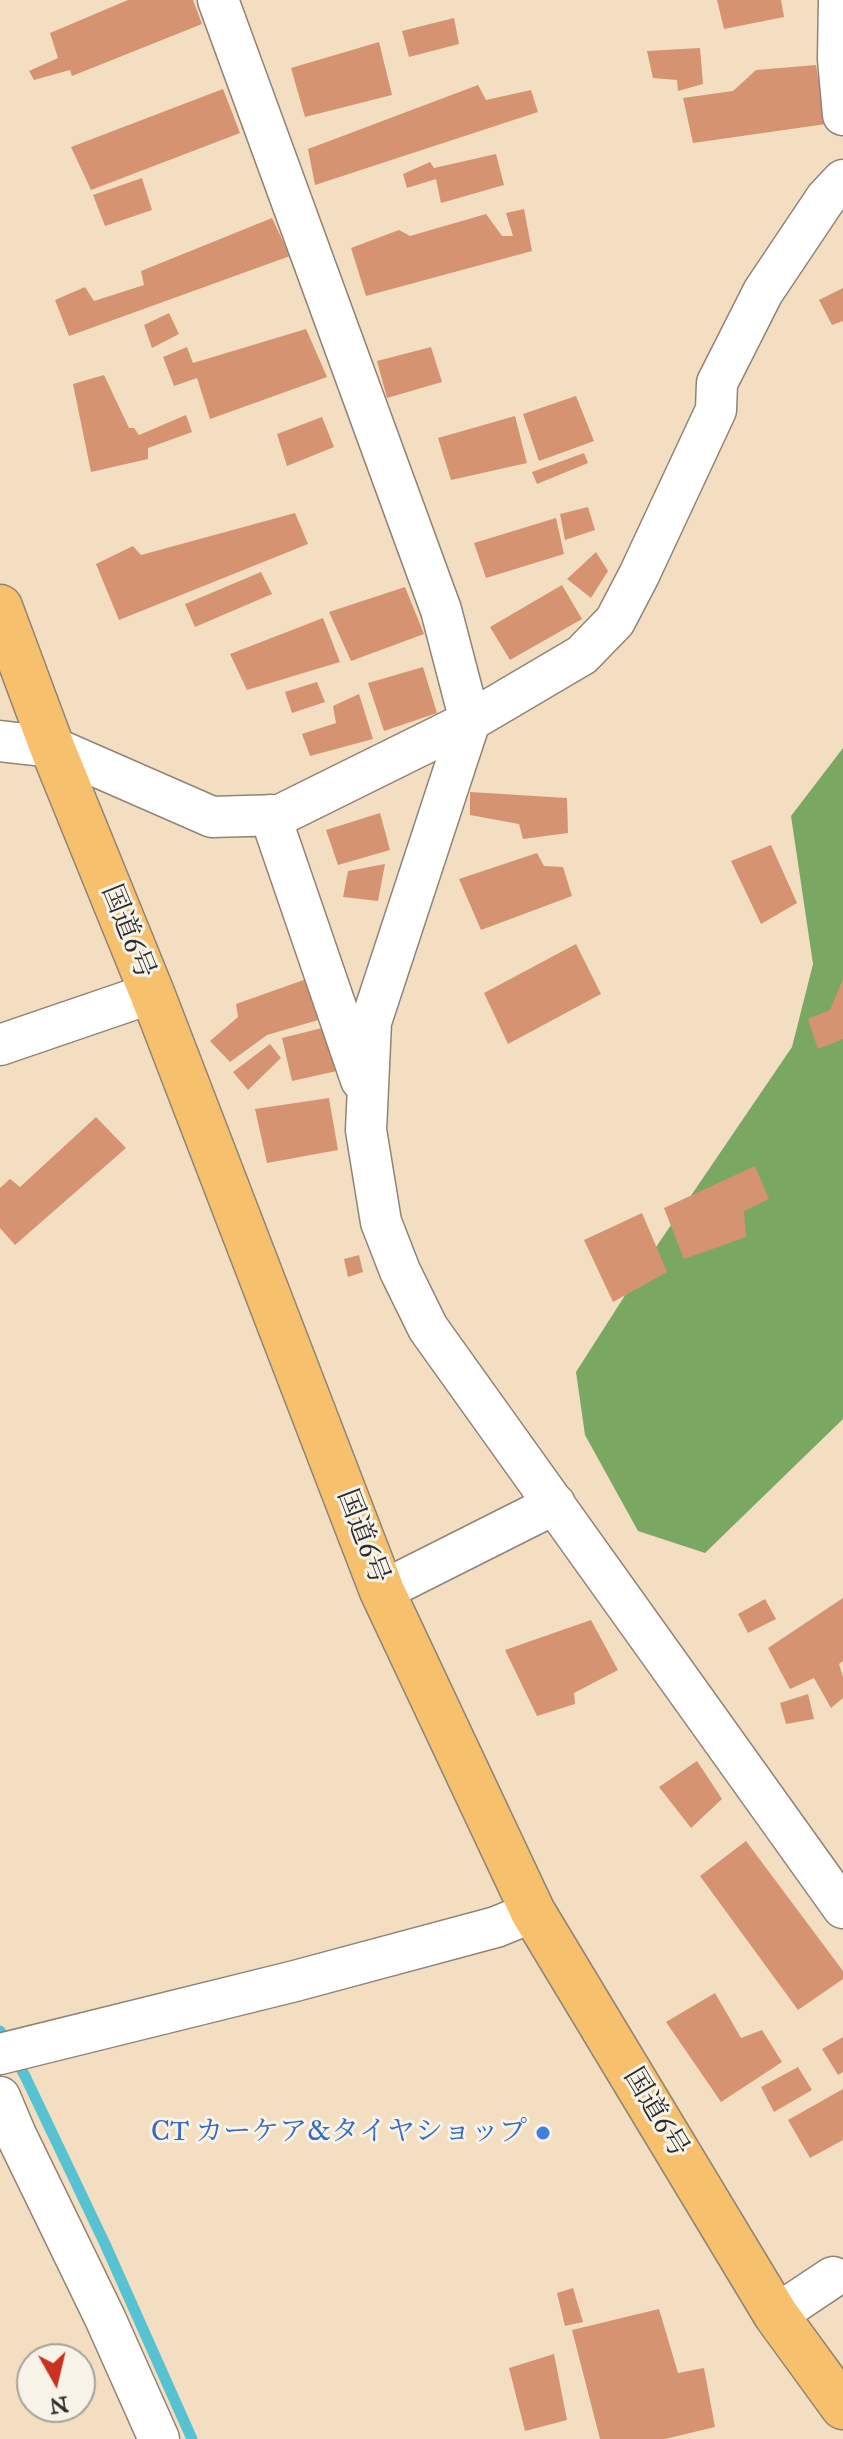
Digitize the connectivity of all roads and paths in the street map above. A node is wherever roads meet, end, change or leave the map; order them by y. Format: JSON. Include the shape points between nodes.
{"nodes":[{"id":1,"x":218,"y":0,"type":"edge"},
{"id":2,"x":839,"y":0,"type":"edge"},
{"id":3,"x":843,"y":115,"type":"edge"},
{"id":4,"x":837,"y":198,"type":"edge"},
{"id":5,"x":0,"y":607,"type":"edge"},
{"id":6,"x":470,"y":721,"type":"junction"},
{"id":7,"x":0,"y":741,"type":"edge"},
{"id":8,"x":52,"y":747,"type":"junction"},
{"id":9,"x":270,"y":815,"type":"junction"},
{"id":10,"x":152,"y":993,"type":"junction"},
{"id":11,"x":0,"y":1045,"type":"edge"},
{"id":12,"x":367,"y":1099,"type":"junction"},
{"id":13,"x":555,"y":1504,"type":"junction"},
{"id":14,"x":382,"y":1591,"type":"junction"},
{"id":15,"x":843,"y":1908,"type":"edge"},
{"id":16,"x":533,"y":1912,"type":"junction"},
{"id":17,"x":0,"y":2054,"type":"edge"},
{"id":18,"x":0,"y":2097,"type":"edge"},
{"id":19,"x":833,"y":2277,"type":"dead end"},
{"id":20,"x":776,"y":2315,"type":"junction"},
{"id":21,"x":843,"y":2407,"type":"edge"},
{"id":22,"x":159,"y":2439,"type":"edge"}],
"edges":[{"from":1,"to":6,"type":"street","via":[[441,610]]},
{"from":2,"to":3,"type":"street"},
{"from":4,"to":6,"type":"street","via":[[763,292],[717,383],[716,410],[615,621],[582,655]]},
{"from":5,"to":8,"type":"highway","name":"国道6号"},
{"from":6,"to":9,"type":"street","via":[[280,815]]},
{"from":6,"to":12,"type":"street","via":[[371,1022]]},
{"from":7,"to":8,"type":"street"},
{"from":8,"to":9,"type":"street","via":[[212,817]]},
{"from":8,"to":10,"type":"highway","name":"国道6号"},
{"from":9,"to":12,"type":"street"},
{"from":10,"to":11,"type":"street"},
{"from":10,"to":14,"type":"highway","name":"国道6号"},
{"from":12,"to":13,"type":"street","via":[[373,1185],[400,1271],[428,1328]]},
{"from":13,"to":14,"type":"street"},
{"from":13,"to":15,"type":"street"},
{"from":14,"to":16,"type":"highway","name":"国道6号"},
{"from":16,"to":17,"type":"street","via":[[496,1927],[295,1981]]},
{"from":16,"to":20,"type":"highway","name":"国道6号"},
{"from":18,"to":22,"type":"street"},
{"from":19,"to":20,"type":"street"},
{"from":20,"to":21,"type":"highway","name":"国道6号"}]}
